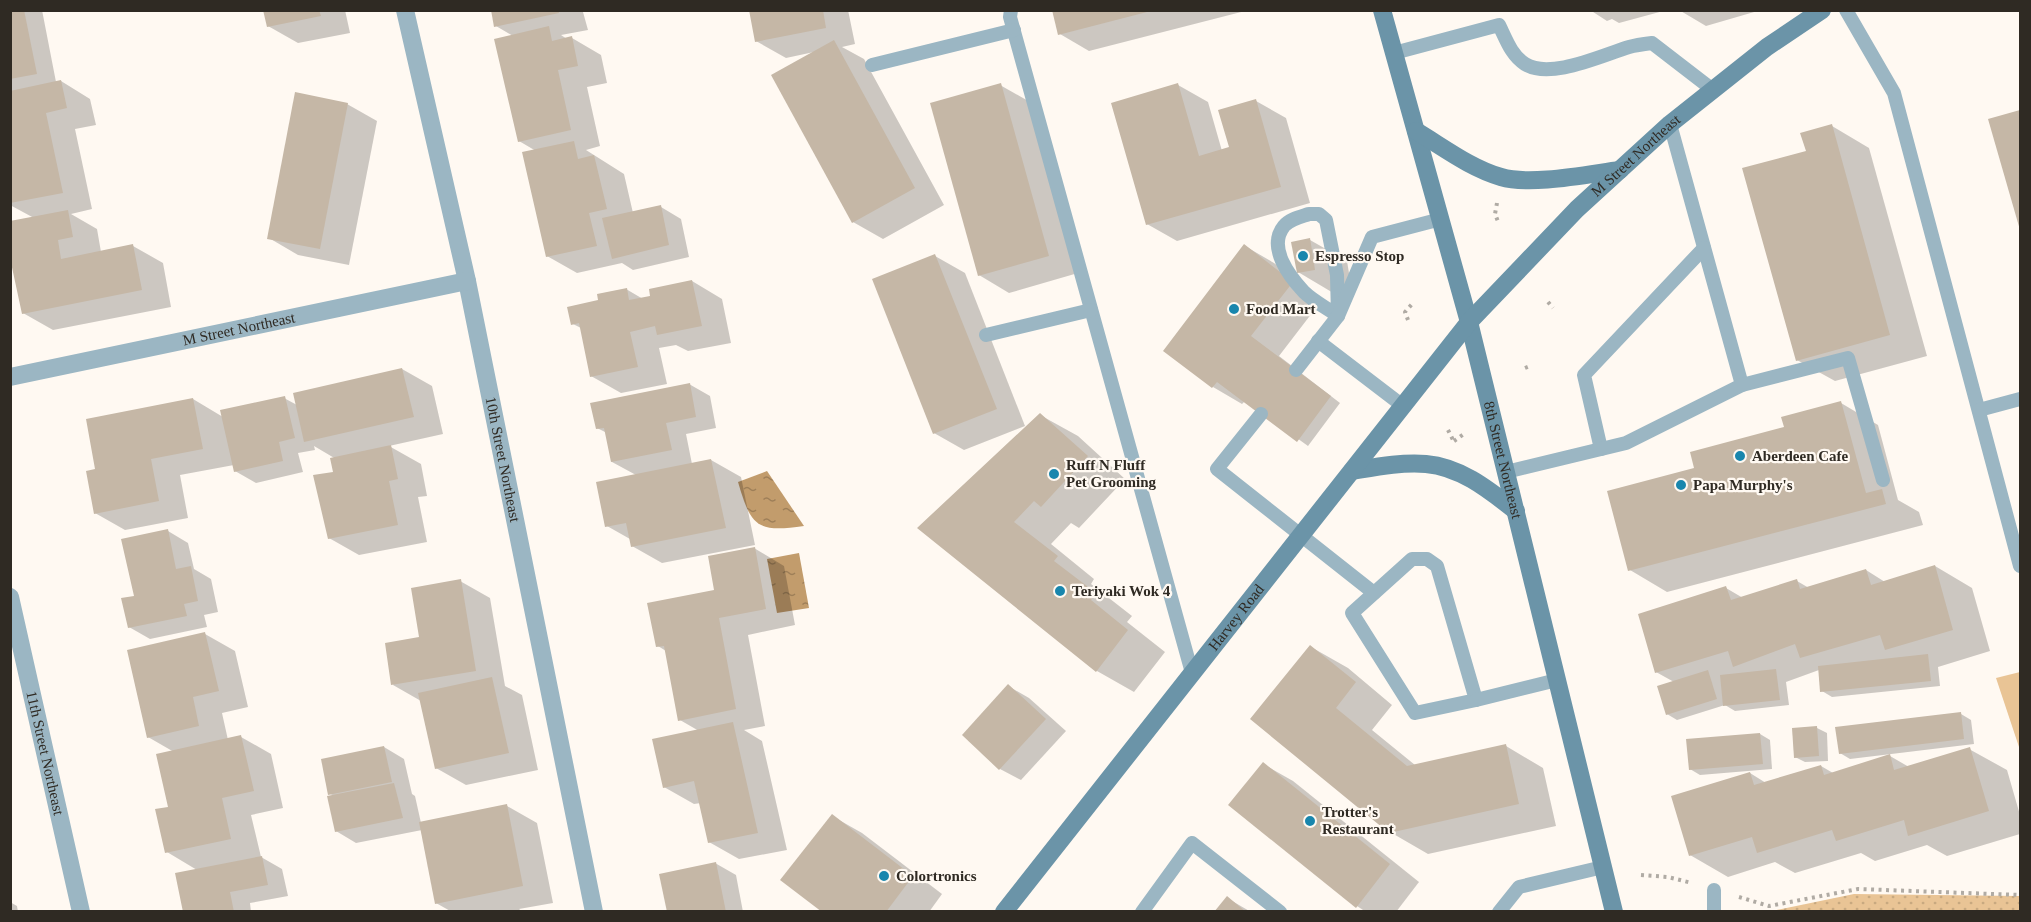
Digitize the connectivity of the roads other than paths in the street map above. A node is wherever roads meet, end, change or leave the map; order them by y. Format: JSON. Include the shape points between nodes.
{"nodes":[{"id":1,"x":405,"y":10,"type":"edge"},
{"id":2,"x":1011,"y":10,"type":"edge"},
{"id":3,"x":1382,"y":10,"type":"edge"},
{"id":4,"x":1495,"y":10,"type":"edge"},
{"id":5,"x":1822,"y":10,"type":"edge"},
{"id":6,"x":1846,"y":10,"type":"edge"},
{"id":7,"x":1499,"y":25,"type":"junction"},
{"id":8,"x":1014,"y":30,"type":"junction"},
{"id":9,"x":1394,"y":52,"type":"junction"},
{"id":10,"x":872,"y":65,"type":"dead end"},
{"id":11,"x":1713,"y":90,"type":"junction"},
{"id":12,"x":1670,"y":124,"type":"junction"},
{"id":13,"x":1416,"y":130,"type":"junction"},
{"id":14,"x":1620,"y":170,"type":"junction"},
{"id":15,"x":1440,"y":219,"type":"junction"},
{"id":16,"x":1704,"y":249,"type":"junction"},
{"id":17,"x":467,"y":281,"type":"junction"},
{"id":18,"x":1091,"y":310,"type":"junction"},
{"id":19,"x":1338,"y":316,"type":"junction"},
{"id":20,"x":1469,"y":322,"type":"junction"},
{"id":21,"x":986,"y":334,"type":"dead end"},
{"id":22,"x":1318,"y":341,"type":"junction"},
{"id":23,"x":1296,"y":370,"type":"dead end"},
{"id":24,"x":10,"y":377,"type":"edge"},
{"id":25,"x":1742,"y":385,"type":"junction"},
{"id":26,"x":2020,"y":399,"type":"edge"},
{"id":27,"x":1403,"y":406,"type":"junction"},
{"id":28,"x":1978,"y":410,"type":"junction"},
{"id":29,"x":1261,"y":414,"type":"dead end"},
{"id":30,"x":1601,"y":449,"type":"junction"},
{"id":31,"x":1352,"y":471,"type":"junction"},
{"id":32,"x":1506,"y":472,"type":"junction"},
{"id":33,"x":1883,"y":480,"type":"dead end"},
{"id":34,"x":1516,"y":511,"type":"junction"},
{"id":35,"x":1301,"y":535,"type":"junction"},
{"id":36,"x":2020,"y":566,"type":"edge"},
{"id":37,"x":1374,"y":593,"type":"junction"},
{"id":38,"x":10,"y":597,"type":"edge"},
{"id":39,"x":1192,"y":673,"type":"junction"},
{"id":40,"x":1557,"y":680,"type":"junction"},
{"id":41,"x":1476,"y":700,"type":"junction"},
{"id":42,"x":1603,"y":867,"type":"junction"},
{"id":43,"x":1713,"y":890,"type":"road end"},
{"id":44,"x":81,"y":912,"type":"edge"},
{"id":45,"x":594,"y":912,"type":"edge"},
{"id":46,"x":1004,"y":912,"type":"edge"},
{"id":47,"x":1142,"y":912,"type":"edge"},
{"id":48,"x":1280,"y":912,"type":"edge"},
{"id":49,"x":1499,"y":912,"type":"edge"},
{"id":50,"x":1614,"y":912,"type":"edge"},
{"id":51,"x":1714,"y":912,"type":"edge"}],
"edges":[{"from":1,"to":17,"type":"street","name":"10th Street Northeast"},
{"from":2,"to":8,"type":"lane"},
{"from":3,"to":9,"type":"main road","name":"8th Street Northeast"},
{"from":4,"to":7,"type":"lane"},
{"from":5,"to":11,"type":"main road","name":"M Street Northeast"},
{"from":6,"to":28,"type":"lane","via":[[1894,93]]},
{"from":7,"to":9,"type":"lane"},
{"from":7,"to":11,"type":"lane","via":[[1512,52],[1536,69],[1559,68],[1652,43]]},
{"from":8,"to":10,"type":"lane"},
{"from":8,"to":18,"type":"lane"},
{"from":9,"to":13,"type":"main road","name":"8th Street Northeast"},
{"from":11,"to":12,"type":"main road","name":"M Street Northeast"},
{"from":12,"to":14,"type":"main road","name":"M Street Northeast"},
{"from":12,"to":16,"type":"lane"},
{"from":13,"to":14,"type":"main road","via":[[1474,166],[1503,178],[1537,180]]},
{"from":13,"to":15,"type":"main road","name":"8th Street Northeast"},
{"from":14,"to":20,"type":"main road","name":"M Street Northeast","via":[[1577,209]]},
{"from":15,"to":19,"type":"lane","via":[[1372,237]]},
{"from":15,"to":20,"type":"main road","name":"8th Street Northeast"},
{"from":16,"to":25,"type":"lane"},
{"from":16,"to":30,"type":"lane","via":[[1584,375]]},
{"from":17,"to":24,"type":"street","name":"M Street Northeast"},
{"from":17,"to":45,"type":"street","name":"10th Street Northeast"},
{"from":18,"to":21,"type":"lane"},
{"from":18,"to":39,"type":"lane"},
{"from":19,"to":19,"type":"lane","via":[[1337,274],[1326,220],[1319,214],[1292,220],[1278,239],[1279,255],[1305,293]]},
{"from":19,"to":22,"type":"lane"},
{"from":20,"to":27,"type":"main road","name":"Harvey Road"},
{"from":20,"to":32,"type":"main road","name":"8th Street Northeast"},
{"from":22,"to":23,"type":"lane"},
{"from":22,"to":27,"type":"lane"},
{"from":25,"to":30,"type":"lane","via":[[1626,443]]},
{"from":25,"to":33,"type":"lane","via":[[1848,358]]},
{"from":26,"to":28,"type":"lane"},
{"from":27,"to":31,"type":"main road","name":"Harvey Road"},
{"from":28,"to":36,"type":"lane"},
{"from":29,"to":35,"type":"lane","via":[[1217,469]]},
{"from":30,"to":32,"type":"lane"},
{"from":31,"to":34,"type":"main road","via":[[1395,464],[1427,464],[1456,471],[1485,486]]},
{"from":31,"to":35,"type":"main road","name":"Harvey Road"},
{"from":32,"to":34,"type":"main road","name":"8th Street Northeast"},
{"from":34,"to":40,"type":"main road","name":"8th Street Northeast"},
{"from":35,"to":37,"type":"lane"},
{"from":35,"to":39,"type":"main road","name":"Harvey Road"},
{"from":37,"to":41,"type":"lane","via":[[1352,613],[1415,713]]},
{"from":37,"to":41,"type":"lane","via":[[1412,559],[1427,559],[1437,566]]},
{"from":38,"to":44,"type":"street","name":"11th Street Northeast"},
{"from":39,"to":46,"type":"main road","name":"Harvey Road"},
{"from":40,"to":41,"type":"lane"},
{"from":40,"to":42,"type":"main road","name":"8th Street Northeast"},
{"from":42,"to":49,"type":"lane","via":[[1519,887]]},
{"from":42,"to":50,"type":"main road","name":"8th Street Northeast"},
{"from":43,"to":51,"type":"lane"},
{"from":47,"to":48,"type":"lane","via":[[1192,843]]}]}
